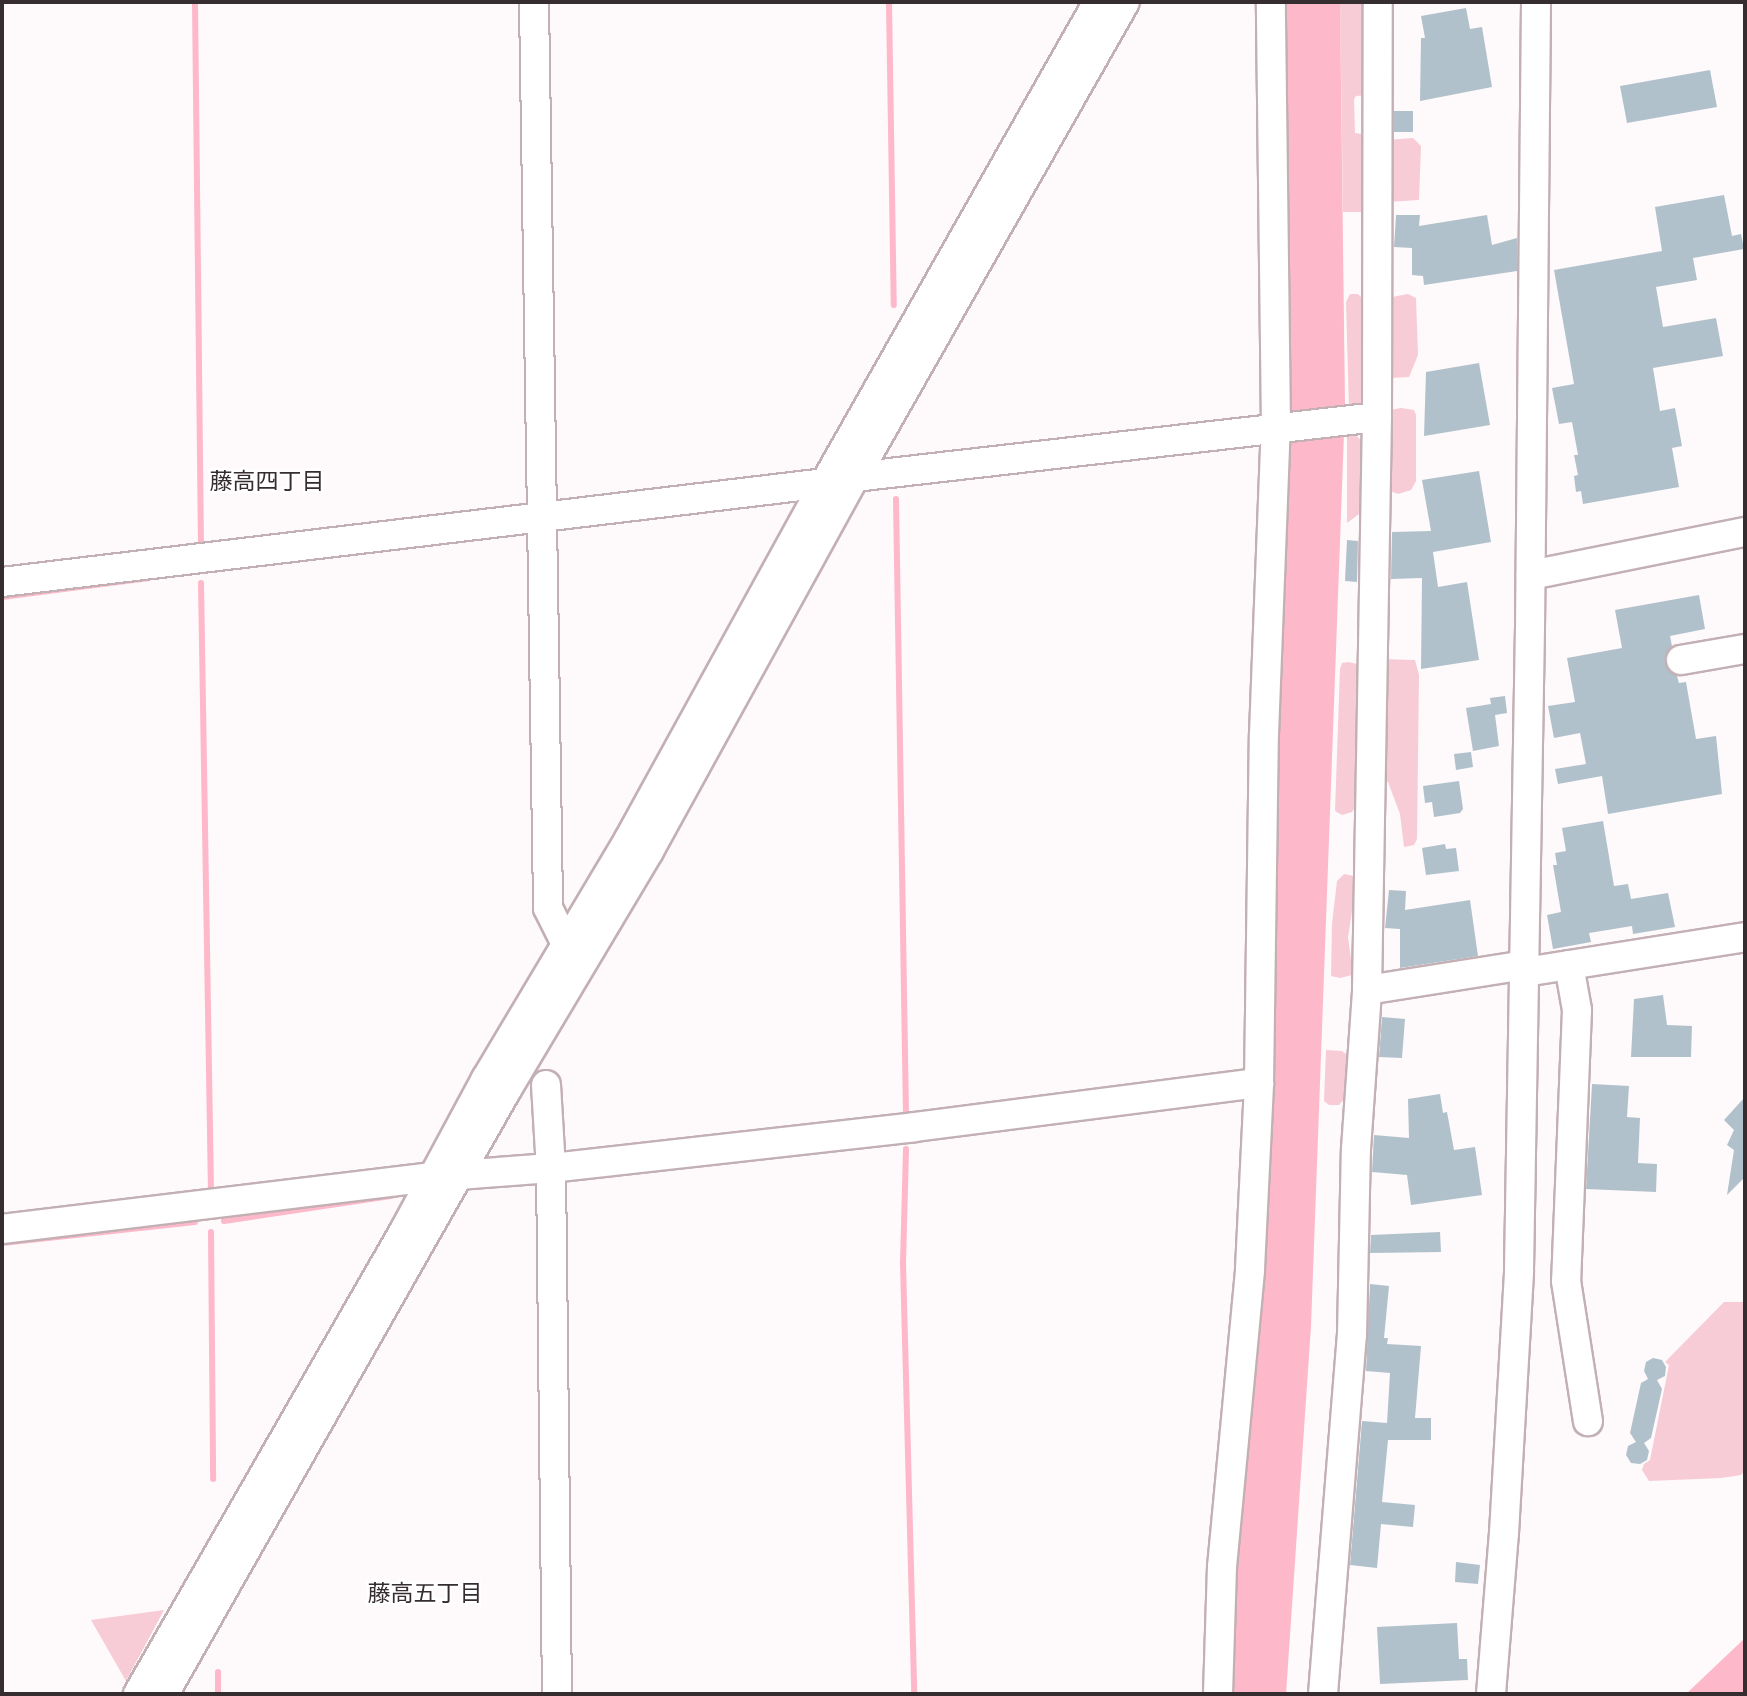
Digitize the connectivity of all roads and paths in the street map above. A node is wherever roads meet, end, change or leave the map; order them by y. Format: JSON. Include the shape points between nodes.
{"nodes":[{"id":1,"x":534,"y":2,"type":"edge"},
{"id":2,"x":1098,"y":2,"type":"edge"},
{"id":3,"x":1125,"y":2,"type":"edge"},
{"id":4,"x":1271,"y":2,"type":"edge"},
{"id":5,"x":1378,"y":2,"type":"edge"},
{"id":6,"x":1536,"y":2,"type":"edge"},
{"id":7,"x":1364,"y":418,"type":"junction"},
{"id":8,"x":1276,"y":427,"type":"junction"},
{"id":9,"x":855,"y":477,"type":"junction"},
{"id":10,"x":825,"y":483,"type":"junction"},
{"id":11,"x":541,"y":515,"type":"junction"},
{"id":12,"x":1745,"y":532,"type":"edge"},
{"id":13,"x":1531,"y":575,"type":"junction"},
{"id":14,"x":2,"y":582,"type":"edge"},
{"id":15,"x":1745,"y":649,"type":"edge"},
{"id":16,"x":1681,"y":660,"type":"dead end"},
{"id":17,"x":1745,"y":937,"type":"edge"},
{"id":18,"x":566,"y":944,"type":"junction"},
{"id":19,"x":1569,"y":965,"type":"junction"},
{"id":20,"x":1525,"y":968,"type":"junction"},
{"id":21,"x":1367,"y":990,"type":"junction"},
{"id":22,"x":1259,"y":1083,"type":"junction"},
{"id":23,"x":546,"y":1085,"type":"dead end"},
{"id":24,"x":551,"y":1168,"type":"junction"},
{"id":25,"x":446,"y":1177,"type":"junction"},
{"id":26,"x":2,"y":1230,"type":"edge"},
{"id":27,"x":1588,"y":1422,"type":"dead end"},
{"id":28,"x":138,"y":1694,"type":"edge"},
{"id":29,"x":164,"y":1694,"type":"edge"},
{"id":30,"x":557,"y":1694,"type":"edge"},
{"id":31,"x":1218,"y":1694,"type":"edge"},
{"id":32,"x":1323,"y":1694,"type":"edge"},
{"id":33,"x":1490,"y":1694,"type":"edge"}],
"edges":[{"from":1,"to":11,"type":"street"},
{"from":2,"to":10,"type":"street"},
{"from":3,"to":9,"type":"street"},
{"from":4,"to":8,"type":"street"},
{"from":5,"to":7,"type":"street"},
{"from":6,"to":13,"type":"street"},
{"from":7,"to":8,"type":"street"},
{"from":7,"to":21,"type":"street"},
{"from":8,"to":9,"type":"street"},
{"from":8,"to":22,"type":"street","via":[[1264,734]]},
{"from":9,"to":25,"type":"street","via":[[649,851],[506,1091]]},
{"from":10,"to":11,"type":"street"},
{"from":10,"to":18,"type":"street"},
{"from":11,"to":14,"type":"street"},
{"from":11,"to":18,"type":"street","via":[[548,908]]},
{"from":12,"to":13,"type":"street"},
{"from":13,"to":20,"type":"street"},
{"from":15,"to":16,"type":"street"},
{"from":17,"to":19,"type":"street"},
{"from":18,"to":25,"type":"street","via":[[486,1079]]},
{"from":19,"to":20,"type":"street"},
{"from":19,"to":27,"type":"street","via":[[1577,1010],[1566,1281]]},
{"from":20,"to":21,"type":"street"},
{"from":20,"to":33,"type":"street","via":[[1519,1270]]},
{"from":21,"to":32,"type":"street","via":[[1356,1149],[1352,1335]]},
{"from":22,"to":24,"type":"street"},
{"from":22,"to":31,"type":"street","via":[[1250,1269],[1222,1567]]},
{"from":23,"to":24,"type":"street"},
{"from":24,"to":25,"type":"street"},
{"from":24,"to":30,"type":"street"},
{"from":25,"to":26,"type":"street"},
{"from":25,"to":28,"type":"street"},
{"from":25,"to":29,"type":"street"}]}
